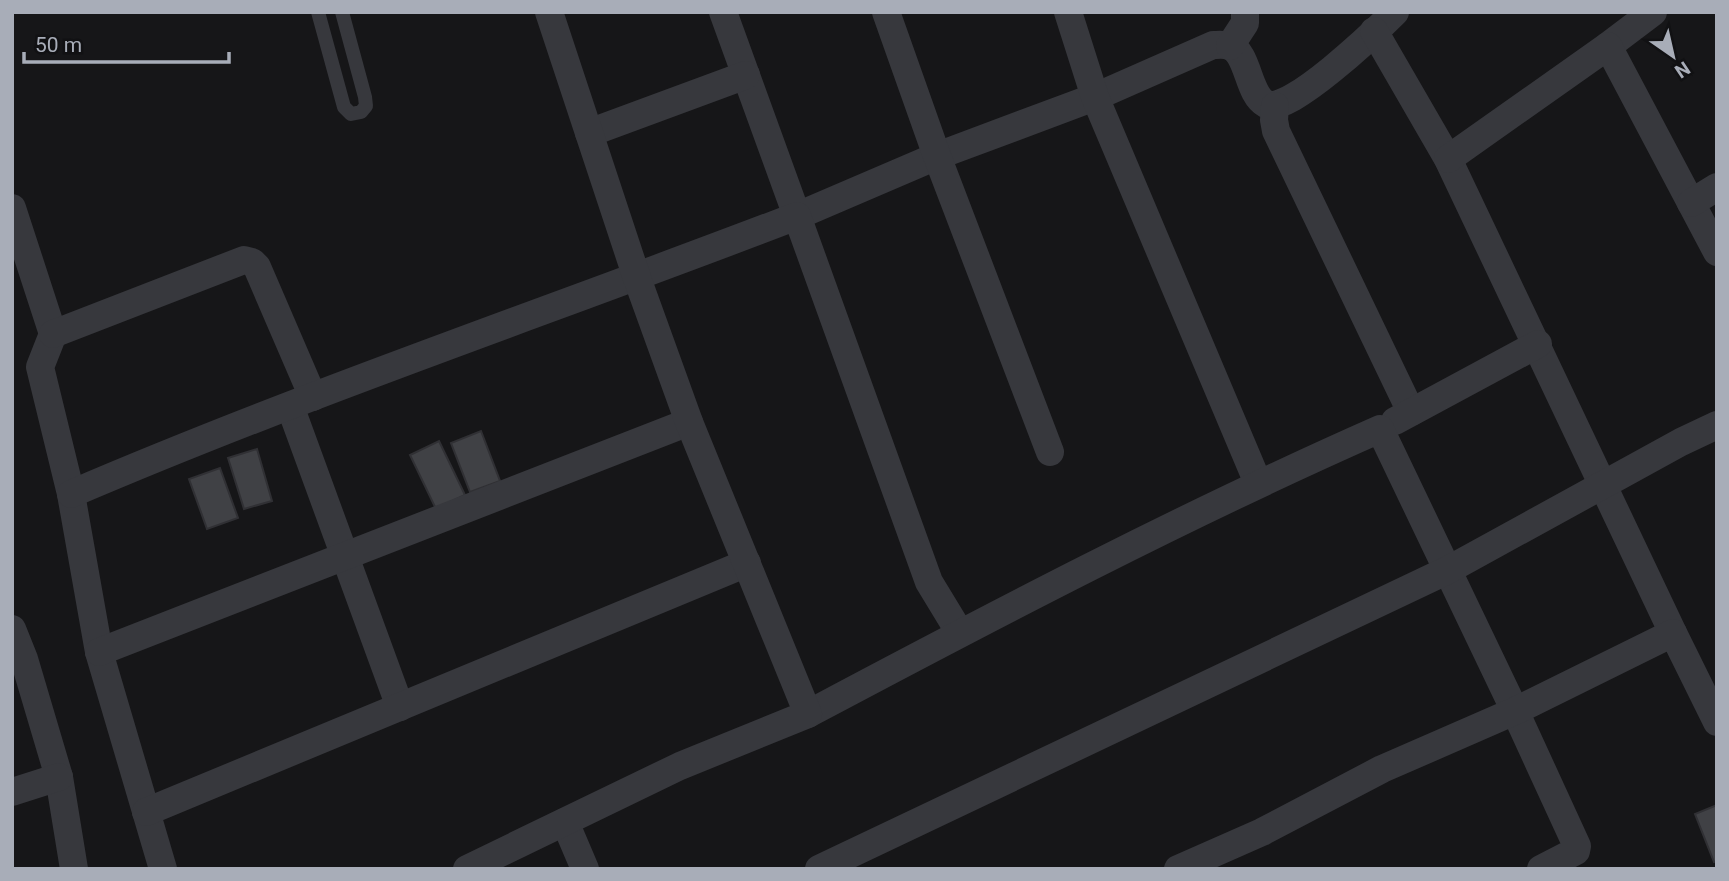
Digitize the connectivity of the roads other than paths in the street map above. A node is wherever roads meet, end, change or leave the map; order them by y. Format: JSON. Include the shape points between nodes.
{"nodes":[{"id":1,"x":318,"y":12,"type":"edge"},
{"id":2,"x":342,"y":12,"type":"edge"},
{"id":3,"x":549,"y":12,"type":"edge"},
{"id":4,"x":723,"y":12,"type":"edge"},
{"id":5,"x":886,"y":12,"type":"edge"},
{"id":6,"x":1068,"y":12,"type":"edge"},
{"id":7,"x":1245,"y":12,"type":"edge"},
{"id":8,"x":1395,"y":12,"type":"edge"},
{"id":9,"x":1653,"y":12,"type":"edge"},
{"id":10,"x":1374,"y":32,"type":"junction"},
{"id":11,"x":1230,"y":46,"type":"junction"},
{"id":12,"x":1608,"y":46,"type":"junction"},
{"id":13,"x":746,"y":75,"type":"junction"},
{"id":14,"x":1095,"y":97,"type":"junction"},
{"id":15,"x":1275,"y":106,"type":"junction"},
{"id":16,"x":589,"y":133,"type":"junction"},
{"id":17,"x":937,"y":156,"type":"junction"},
{"id":18,"x":1448,"y":159,"type":"junction"},
{"id":19,"x":1717,"y":187,"type":"edge"},
{"id":20,"x":1691,"y":204,"type":"junction"},
{"id":21,"x":12,"y":208,"type":"edge"},
{"id":22,"x":797,"y":216,"type":"junction"},
{"id":23,"x":1717,"y":252,"type":"edge"},
{"id":24,"x":637,"y":278,"type":"junction"},
{"id":25,"x":53,"y":334,"type":"junction"},
{"id":26,"x":1538,"y":344,"type":"junction"},
{"id":27,"x":302,"y":402,"type":"junction"},
{"id":28,"x":1411,"y":412,"type":"junction"},
{"id":29,"x":690,"y":422,"type":"junction"},
{"id":30,"x":1717,"y":425,"type":"edge"},
{"id":31,"x":1380,"y":429,"type":"junction"},
{"id":32,"x":1050,"y":452,"type":"dead end"},
{"id":33,"x":1258,"y":483,"type":"junction"},
{"id":34,"x":1604,"y":486,"type":"junction"},
{"id":35,"x":71,"y":494,"type":"junction"},
{"id":36,"x":345,"y":557,"type":"junction"},
{"id":37,"x":747,"y":563,"type":"junction"},
{"id":38,"x":1448,"y":570,"type":"junction"},
{"id":39,"x":12,"y":629,"type":"edge"},
{"id":40,"x":1673,"y":632,"type":"junction"},
{"id":41,"x":960,"y":633,"type":"junction"},
{"id":42,"x":99,"y":652,"type":"junction"},
{"id":43,"x":18,"y":661,"type":"edge"},
{"id":44,"x":400,"y":707,"type":"junction"},
{"id":45,"x":1515,"y":711,"type":"junction"},
{"id":46,"x":808,"y":714,"type":"junction"},
{"id":47,"x":1717,"y":722,"type":"edge"},
{"id":48,"x":59,"y":777,"type":"junction"},
{"id":49,"x":12,"y":792,"type":"edge"},
{"id":50,"x":146,"y":812,"type":"junction"},
{"id":51,"x":565,"y":821,"type":"junction"},
{"id":52,"x":75,"y":869,"type":"edge"},
{"id":53,"x":163,"y":869,"type":"edge"},
{"id":54,"x":467,"y":869,"type":"edge"},
{"id":55,"x":585,"y":869,"type":"edge"},
{"id":56,"x":819,"y":869,"type":"edge"},
{"id":57,"x":1178,"y":869,"type":"edge"},
{"id":58,"x":1541,"y":869,"type":"edge"}],
"edges":[{"from":1,"to":2,"type":"lane","via":[[344,107],[351,114],[366,106]]},
{"from":3,"to":16,"type":"street"},
{"from":4,"to":13,"type":"street"},
{"from":5,"to":17,"type":"street"},
{"from":6,"to":14,"type":"street"},
{"from":7,"to":11,"type":"street","via":[[1245,23]]},
{"from":8,"to":10,"type":"street"},
{"from":9,"to":12,"type":"street"},
{"from":10,"to":15,"type":"street","via":[[1305,90]]},
{"from":10,"to":18,"type":"street"},
{"from":11,"to":14,"type":"street","via":[[1213,45]]},
{"from":11,"to":15,"type":"street","via":[[1239,54],[1258,97]]},
{"from":12,"to":18,"type":"street"},
{"from":12,"to":20,"type":"street"},
{"from":13,"to":16,"type":"street"},
{"from":13,"to":22,"type":"street"},
{"from":14,"to":17,"type":"street"},
{"from":14,"to":33,"type":"street"},
{"from":15,"to":28,"type":"street","via":[[1276,131]]},
{"from":16,"to":24,"type":"street"},
{"from":17,"to":22,"type":"street"},
{"from":17,"to":32,"type":"street"},
{"from":18,"to":26,"type":"street"},
{"from":19,"to":20,"type":"street"},
{"from":20,"to":23,"type":"street"},
{"from":21,"to":25,"type":"street"},
{"from":22,"to":24,"type":"street"},
{"from":22,"to":41,"type":"street","via":[[929,582]]},
{"from":24,"to":27,"type":"street"},
{"from":24,"to":29,"type":"street"},
{"from":25,"to":27,"type":"street","via":[[244,260],[252,262]]},
{"from":25,"to":35,"type":"street","via":[[40,368]]},
{"from":26,"to":28,"type":"street"},
{"from":26,"to":34,"type":"street"},
{"from":27,"to":35,"type":"street"},
{"from":27,"to":36,"type":"street"},
{"from":28,"to":31,"type":"street"},
{"from":29,"to":36,"type":"street"},
{"from":29,"to":37,"type":"street"},
{"from":30,"to":34,"type":"street"},
{"from":31,"to":33,"type":"street"},
{"from":31,"to":38,"type":"street"},
{"from":33,"to":41,"type":"street"},
{"from":34,"to":38,"type":"street"},
{"from":34,"to":40,"type":"street"},
{"from":35,"to":42,"type":"street"},
{"from":36,"to":42,"type":"street"},
{"from":36,"to":44,"type":"street"},
{"from":37,"to":44,"type":"street"},
{"from":37,"to":46,"type":"street"},
{"from":38,"to":45,"type":"street"},
{"from":38,"to":56,"type":"street"},
{"from":39,"to":43,"type":"street"},
{"from":40,"to":45,"type":"street"},
{"from":40,"to":47,"type":"street"},
{"from":41,"to":46,"type":"street"},
{"from":42,"to":50,"type":"street"},
{"from":43,"to":48,"type":"street"},
{"from":44,"to":50,"type":"street"},
{"from":45,"to":57,"type":"street","via":[[1382,769],[1262,832]]},
{"from":45,"to":58,"type":"street","via":[[1577,846],[1576,851]]},
{"from":46,"to":51,"type":"street","via":[[680,766]]},
{"from":48,"to":49,"type":"street"},
{"from":48,"to":52,"type":"street"},
{"from":50,"to":53,"type":"street"},
{"from":51,"to":54,"type":"street"},
{"from":51,"to":55,"type":"street"}]}
